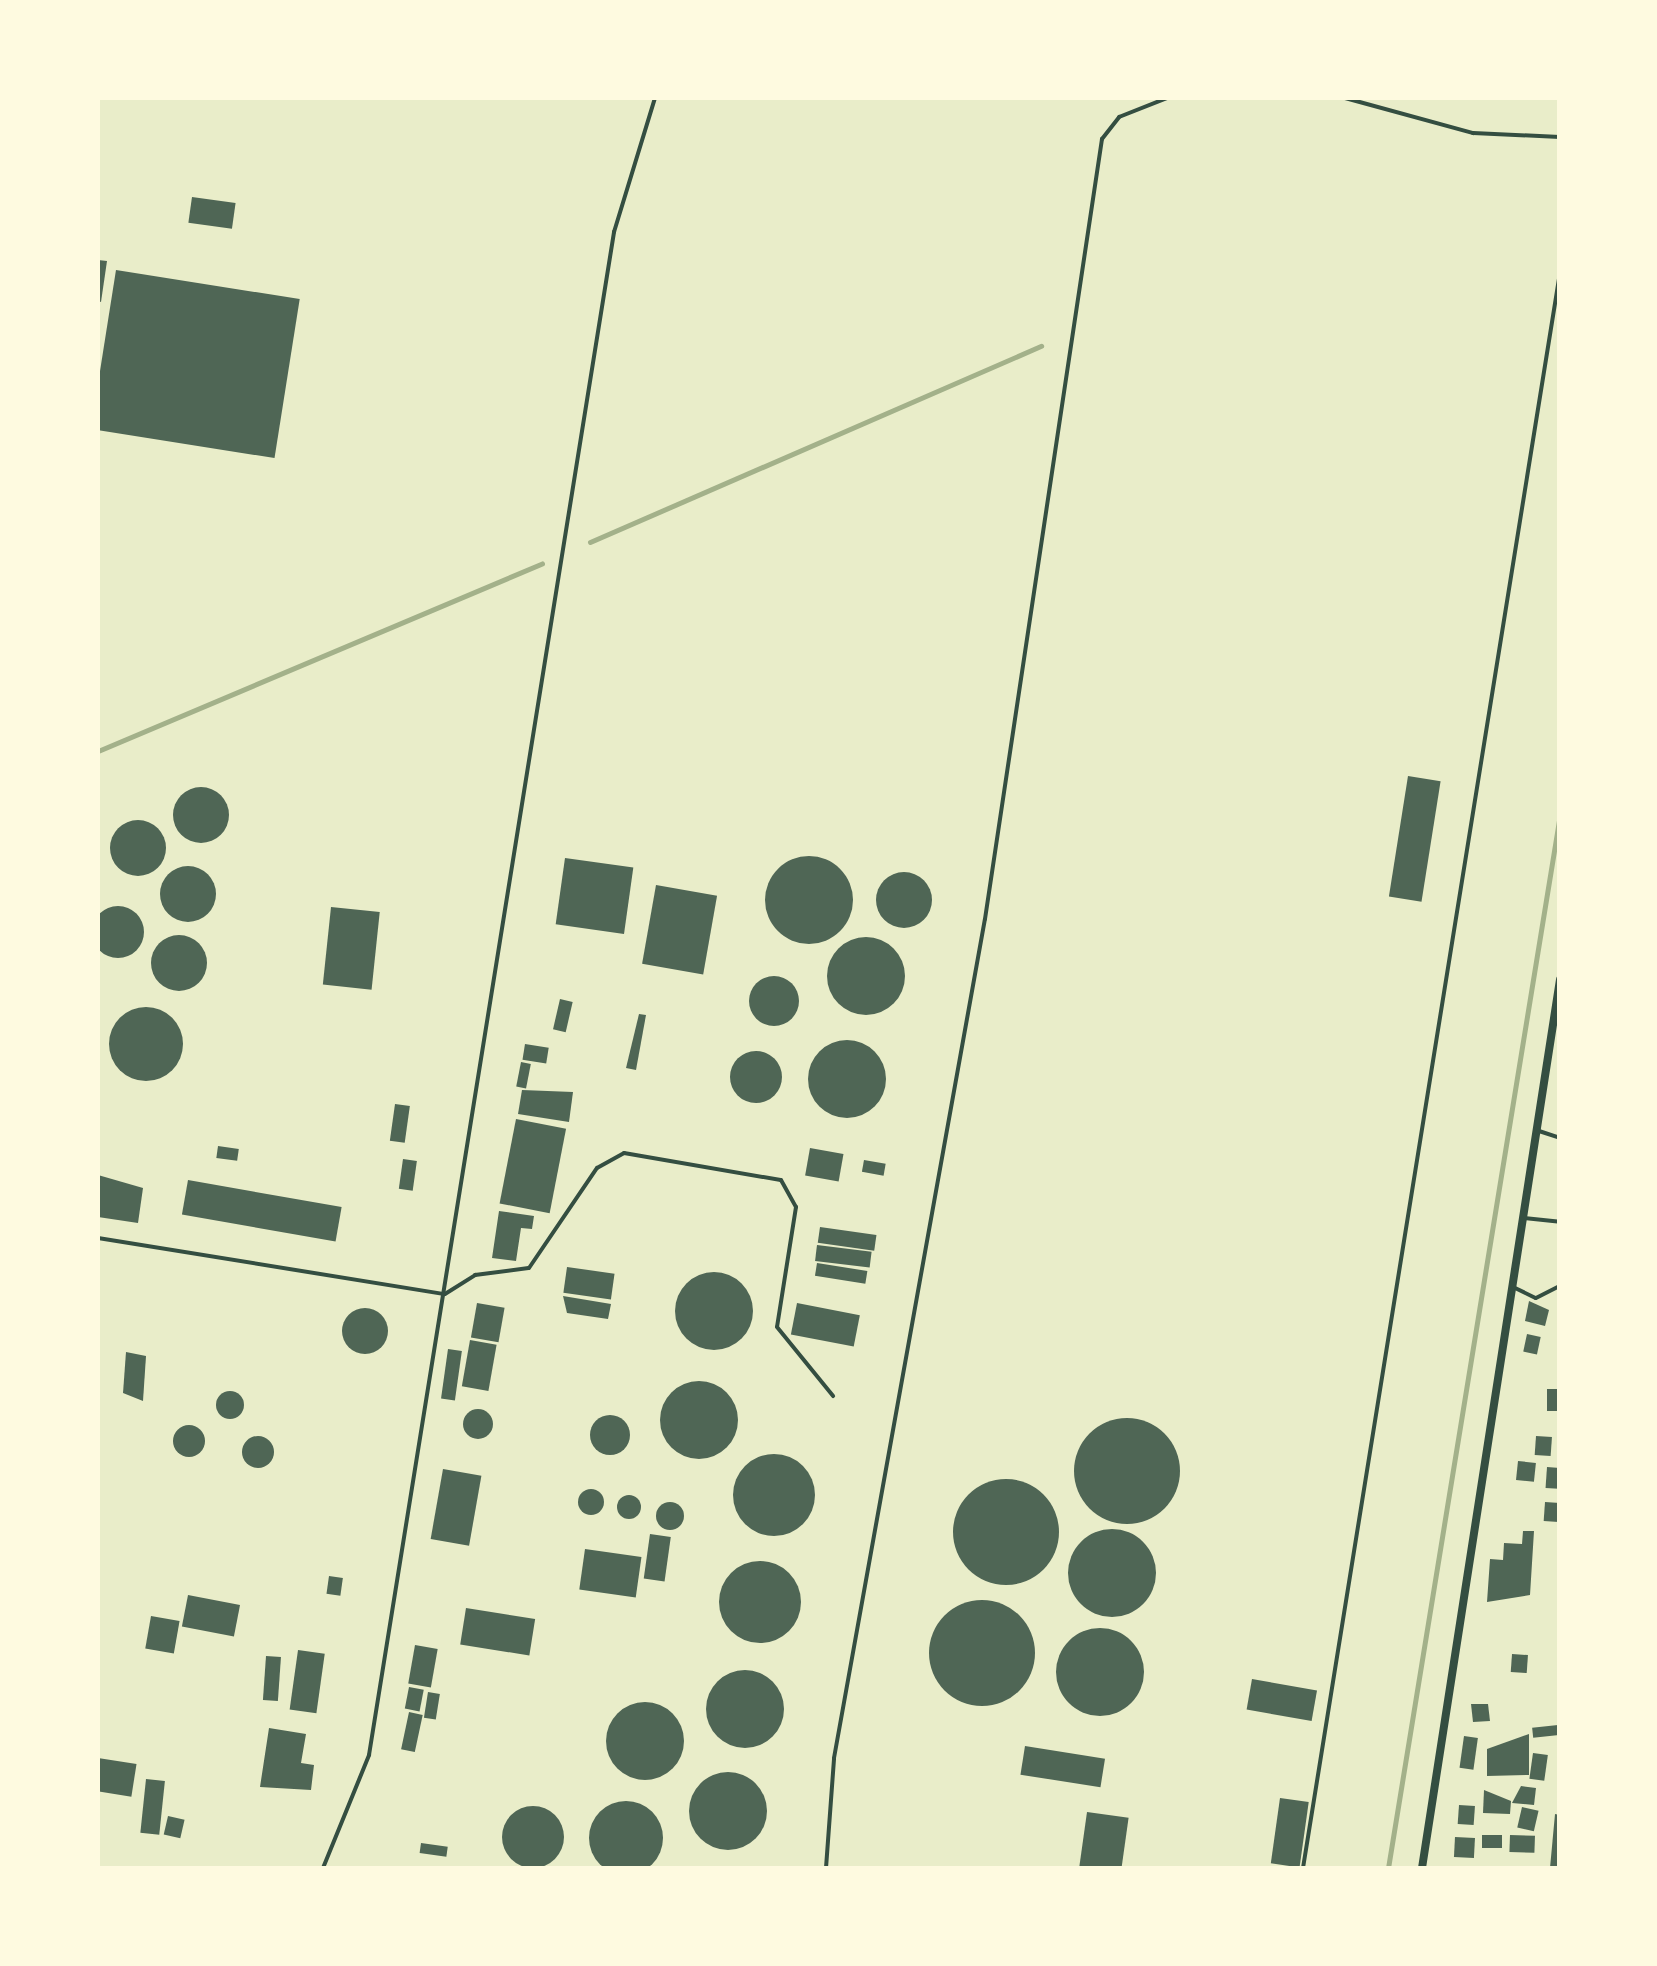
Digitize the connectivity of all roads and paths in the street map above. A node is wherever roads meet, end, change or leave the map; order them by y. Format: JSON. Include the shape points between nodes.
{"nodes":[{"id":1,"x":654,"y":98,"type":"edge"},
{"id":2,"x":1167,"y":98,"type":"edge"},
{"id":3,"x":1344,"y":98,"type":"edge"},
{"id":4,"x":1560,"y":137,"type":"edge"},
{"id":5,"x":1560,"y":272,"type":"edge"},
{"id":6,"x":1560,"y":980,"type":"edge"},
{"id":7,"x":1539,"y":1130,"type":"junction"},
{"id":8,"x":1560,"y":1138,"type":"edge"},
{"id":9,"x":1522,"y":1218,"type":"junction"},
{"id":10,"x":1560,"y":1222,"type":"edge"},
{"id":11,"x":98,"y":1238,"type":"edge"},
{"id":12,"x":1513,"y":1286,"type":"junction"},
{"id":13,"x":1560,"y":1286,"type":"edge"},
{"id":14,"x":445,"y":1294,"type":"junction"},
{"id":15,"x":832,"y":1396,"type":"dead end"},
{"id":16,"x":323,"y":1868,"type":"edge"},
{"id":17,"x":826,"y":1868,"type":"edge"},
{"id":18,"x":1304,"y":1868,"type":"edge"},
{"id":19,"x":1422,"y":1868,"type":"edge"}],
"edges":[{"from":1,"to":14,"type":"lane","via":[[614,232]]},
{"from":2,"to":17,"type":"lane","via":[[1118,118],[1102,139],[984,919],[834,1758]]},
{"from":3,"to":4,"type":"lane","via":[[1472,133]]},
{"from":5,"to":18,"type":"lane"},
{"from":6,"to":7,"type":"street"},
{"from":7,"to":8,"type":"lane"},
{"from":7,"to":9,"type":"street"},
{"from":9,"to":10,"type":"lane"},
{"from":9,"to":12,"type":"street"},
{"from":11,"to":14,"type":"lane"},
{"from":12,"to":13,"type":"lane","via":[[1536,1298]]},
{"from":12,"to":19,"type":"street"},
{"from":14,"to":15,"type":"lane","via":[[474,1274],[529,1268],[598,1168],[624,1153],[781,1180],[796,1207],[777,1327]]},
{"from":14,"to":16,"type":"lane","via":[[370,1755]]}]}
